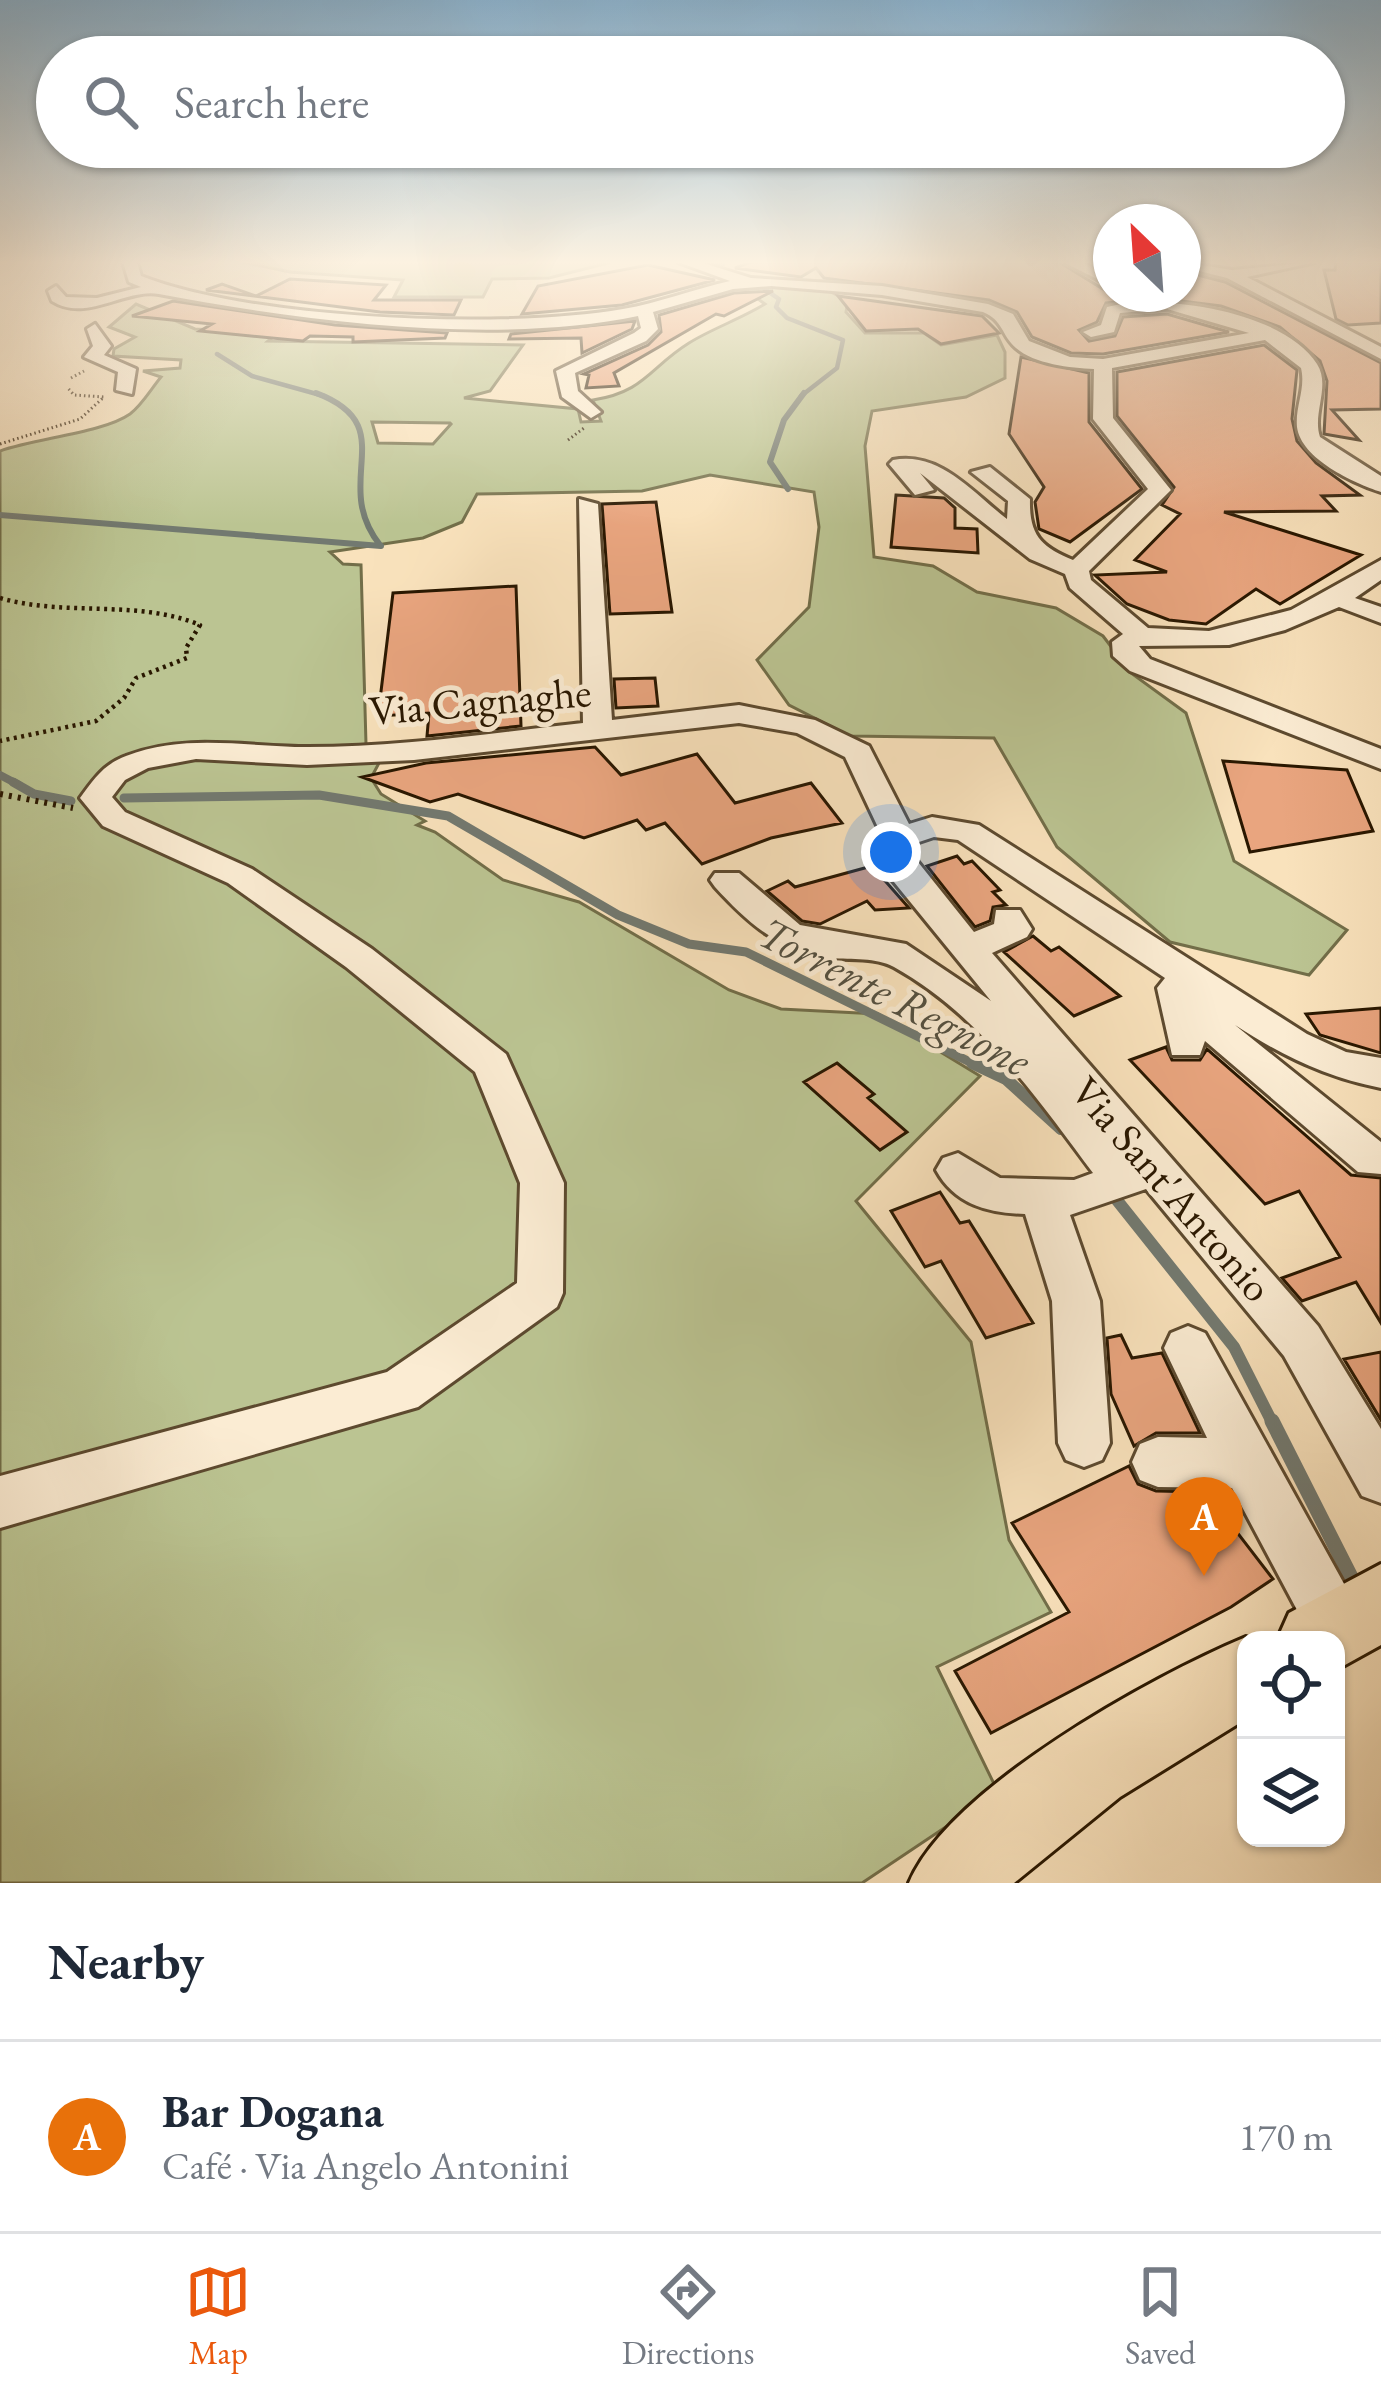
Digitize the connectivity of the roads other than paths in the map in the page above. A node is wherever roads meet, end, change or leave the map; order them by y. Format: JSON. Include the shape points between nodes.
{"nodes":[{"id":1,"x":99,"y":350,"type":"edge"},
{"id":2,"x":612,"y":350,"type":"edge"},
{"id":3,"x":1036,"y":350,"type":"edge"},
{"id":4,"x":1200,"y":350,"type":"edge"},
{"id":5,"x":1295,"y":350,"type":"edge"},
{"id":6,"x":1103,"y":364,"type":"junction"},
{"id":7,"x":125,"y":390,"type":"dead end"},
{"id":8,"x":591,"y":412,"type":"dead end"},
{"id":9,"x":982,"y":472,"type":"dead end"},
{"id":10,"x":1370,"y":473,"type":"edge"},
{"id":11,"x":1381,"y":484,"type":"edge"},
{"id":12,"x":923,"y":490,"type":"dead end"},
{"id":13,"x":587,"y":504,"type":"dead end"},
{"id":14,"x":1018,"y":536,"type":"junction"},
{"id":15,"x":1381,"y":567,"type":"edge"},
{"id":16,"x":1077,"y":570,"type":"junction"},
{"id":17,"x":1340,"y":603,"type":"junction"},
{"id":18,"x":1381,"y":605,"type":"edge"},
{"id":19,"x":1381,"y":615,"type":"edge"},
{"id":20,"x":1140,"y":635,"type":"junction"},
{"id":21,"x":598,"y":733,"type":"junction"},
{"id":22,"x":1381,"y":760,"type":"edge"},
{"id":23,"x":899,"y":838,"type":"junction"},
{"id":24,"x":727,"y":880,"type":"dead end"},
{"id":25,"x":1008,"y":918,"type":"dead end"},
{"id":26,"x":968,"y":949,"type":"junction"},
{"id":27,"x":1174,"y":977,"type":"junction"},
{"id":28,"x":1186,"y":1045,"type":"dead end"},
{"id":29,"x":1381,"y":1073,"type":"edge"},
{"id":30,"x":1372,"y":1160,"type":"dead end"},
{"id":31,"x":958,"y":1170,"type":"dead end"},
{"id":32,"x":1139,"y":1174,"type":"junction"},
{"id":33,"x":1059,"y":1198,"type":"junction"},
{"id":34,"x":1188,"y":1348,"type":"dead end"},
{"id":35,"x":1084,"y":1443,"type":"dead end"},
{"id":36,"x":1158,"y":1462,"type":"dead end"},
{"id":37,"x":1247,"y":1463,"type":"junction"},
{"id":38,"x":1381,"y":1478,"type":"edge"},
{"id":39,"x":0,"y":1502,"type":"edge"},
{"id":40,"x":1345,"y":1624,"type":"edge"},
{"id":41,"x":1237,"y":1681,"type":"edge"},
{"id":42,"x":952,"y":1883,"type":"edge"}],
"edges":[{"from":1,"to":7,"type":"street","via":[[93,357],[127,369]]},
{"from":2,"to":8,"type":"street","via":[[565,371],[569,393]]},
{"from":3,"to":6,"type":"street"},
{"from":4,"to":6,"type":"street"},
{"from":5,"to":10,"type":"street","via":[[1313,376],[1306,427],[1312,440]]},
{"from":6,"to":16,"type":"street","via":[[1103,418],[1160,490]]},
{"from":9,"to":14,"type":"street","via":[[1018,499]]},
{"from":10,"to":11,"type":"street"},
{"from":12,"to":14,"type":"street","via":[[900,464],[916,463]]},
{"from":13,"to":21,"type":"street"},
{"from":14,"to":16,"type":"street","via":[[1024,547]]},
{"from":15,"to":17,"type":"street"},
{"from":16,"to":20,"type":"street","via":[[1079,583]]},
{"from":17,"to":18,"type":"street"},
{"from":17,"to":19,"type":"street"},
{"from":17,"to":20,"type":"street","via":[[1235,636]]},
{"from":20,"to":22,"type":"street","via":[[1125,642],[1140,665]]},
{"from":21,"to":23,"type":"street","name":"Via Cagnaghe","via":[[739,715],[805,726],[858,752]]},
{"from":21,"to":39,"type":"street","name":"Via Cagnaghe","via":[[307,756],[196,750],[114,772],[96,797],[114,819],[240,876],[492,1064],[542,1183],[540,1293],[400,1391]]},
{"from":23,"to":26,"type":"street","name":"Via Sant'Antonio","via":[[893,851],[902,871]]},
{"from":23,"to":27,"type":"street","via":[[932,827],[967,832]]},
{"from":24,"to":32,"type":"street","via":[[799,940],[899,955],[951,986]]},
{"from":25,"to":26,"type":"street","via":[[1014,929]]},
{"from":26,"to":32,"type":"street","name":"Via Sant'Antonio"},
{"from":27,"to":28,"type":"street"},
{"from":27,"to":29,"type":"street","via":[[1338,1065]]},
{"from":27,"to":30,"type":"street","via":[[1239,1050]]},
{"from":31,"to":33,"type":"street","via":[[991,1195]]},
{"from":32,"to":33,"type":"street"},
{"from":32,"to":38,"type":"street","name":"Via Sant'Antonio","via":[[1301,1341]]},
{"from":33,"to":35,"type":"street","via":[[1076,1300]]},
{"from":34,"to":37,"type":"street"},
{"from":36,"to":37,"type":"street"},
{"from":37,"to":40,"type":"street"},
{"from":41,"to":42,"type":"main road","via":[[1131,1736],[1004,1829]]}]}
